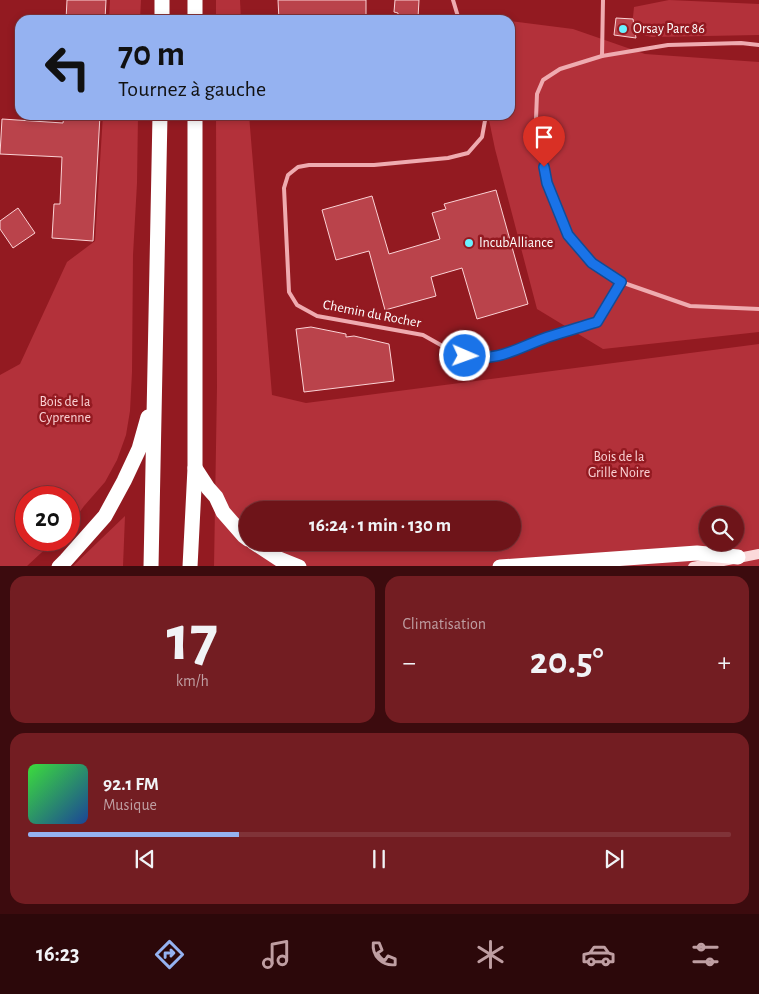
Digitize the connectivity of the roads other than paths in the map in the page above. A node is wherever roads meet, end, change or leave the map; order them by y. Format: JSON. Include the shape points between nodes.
{"nodes":[{"id":1,"x":162,"y":0,"type":"edge"},
{"id":2,"x":195,"y":0,"type":"edge"},
{"id":3,"x":453,"y":0,"type":"edge"},
{"id":4,"x":603,"y":0,"type":"edge"},
{"id":5,"x":162,"y":15,"type":"edge"},
{"id":6,"x":195,"y":15,"type":"edge"},
{"id":7,"x":458,"y":15,"type":"edge"},
{"id":8,"x":759,"y":45,"type":"edge"},
{"id":9,"x":602,"y":56,"type":"junction"},
{"id":10,"x":160,"y":120,"type":"edge"},
{"id":11,"x":195,"y":120,"type":"edge"},
{"id":12,"x":485,"y":120,"type":"edge"},
{"id":13,"x":621,"y":282,"type":"junction"},
{"id":14,"x":759,"y":309,"type":"edge"},
{"id":15,"x":155,"y":393,"type":"junction"},
{"id":16,"x":195,"y":468,"type":"junction"},
{"id":17,"x":239,"y":530,"type":"edge"},
{"id":18,"x":267,"y":551,"type":"edge"},
{"id":19,"x":759,"y":554,"type":"edge"},
{"id":20,"x":738,"y":557,"type":"junction"},
{"id":21,"x":59,"y":566,"type":"edge"},
{"id":22,"x":151,"y":566,"type":"edge"},
{"id":23,"x":190,"y":566,"type":"edge"},
{"id":24,"x":299,"y":566,"type":"edge"},
{"id":25,"x":500,"y":566,"type":"edge"},
{"id":26,"x":693,"y":566,"type":"edge"}],
"edges":[{"from":1,"to":5,"type":"highway"},
{"from":2,"to":6,"type":"highway"},
{"from":3,"to":7,"type":"lane"},
{"from":4,"to":9,"type":"lane"},
{"from":8,"to":9,"type":"lane","via":[[668,44]]},
{"from":9,"to":13,"type":"lane","via":[[560,69],[543,80],[537,94],[536,119],[547,183],[568,235],[592,263]]},
{"from":10,"to":15,"type":"highway"},
{"from":11,"to":16,"type":"highway"},
{"from":12,"to":13,"type":"lane","name":"Chemin du Rocher","via":[[482,137],[468,153],[374,165],[309,165],[298,167],[288,175],[284,188],[289,292],[297,305],[316,316],[423,335],[455,354],[476,358],[504,355],[597,322]]},
{"from":13,"to":14,"type":"lane","via":[[690,306]]},
{"from":15,"to":21,"type":"highway","via":[[139,449],[105,516]]},
{"from":15,"to":22,"type":"highway"},
{"from":16,"to":17,"type":"highway","via":[[223,512]]},
{"from":16,"to":23,"type":"highway"},
{"from":18,"to":24,"type":"highway"},
{"from":19,"to":20,"type":"main road"},
{"from":20,"to":25,"type":"highway","via":[[697,553]]},
{"from":20,"to":26,"type":"main road"}]}
